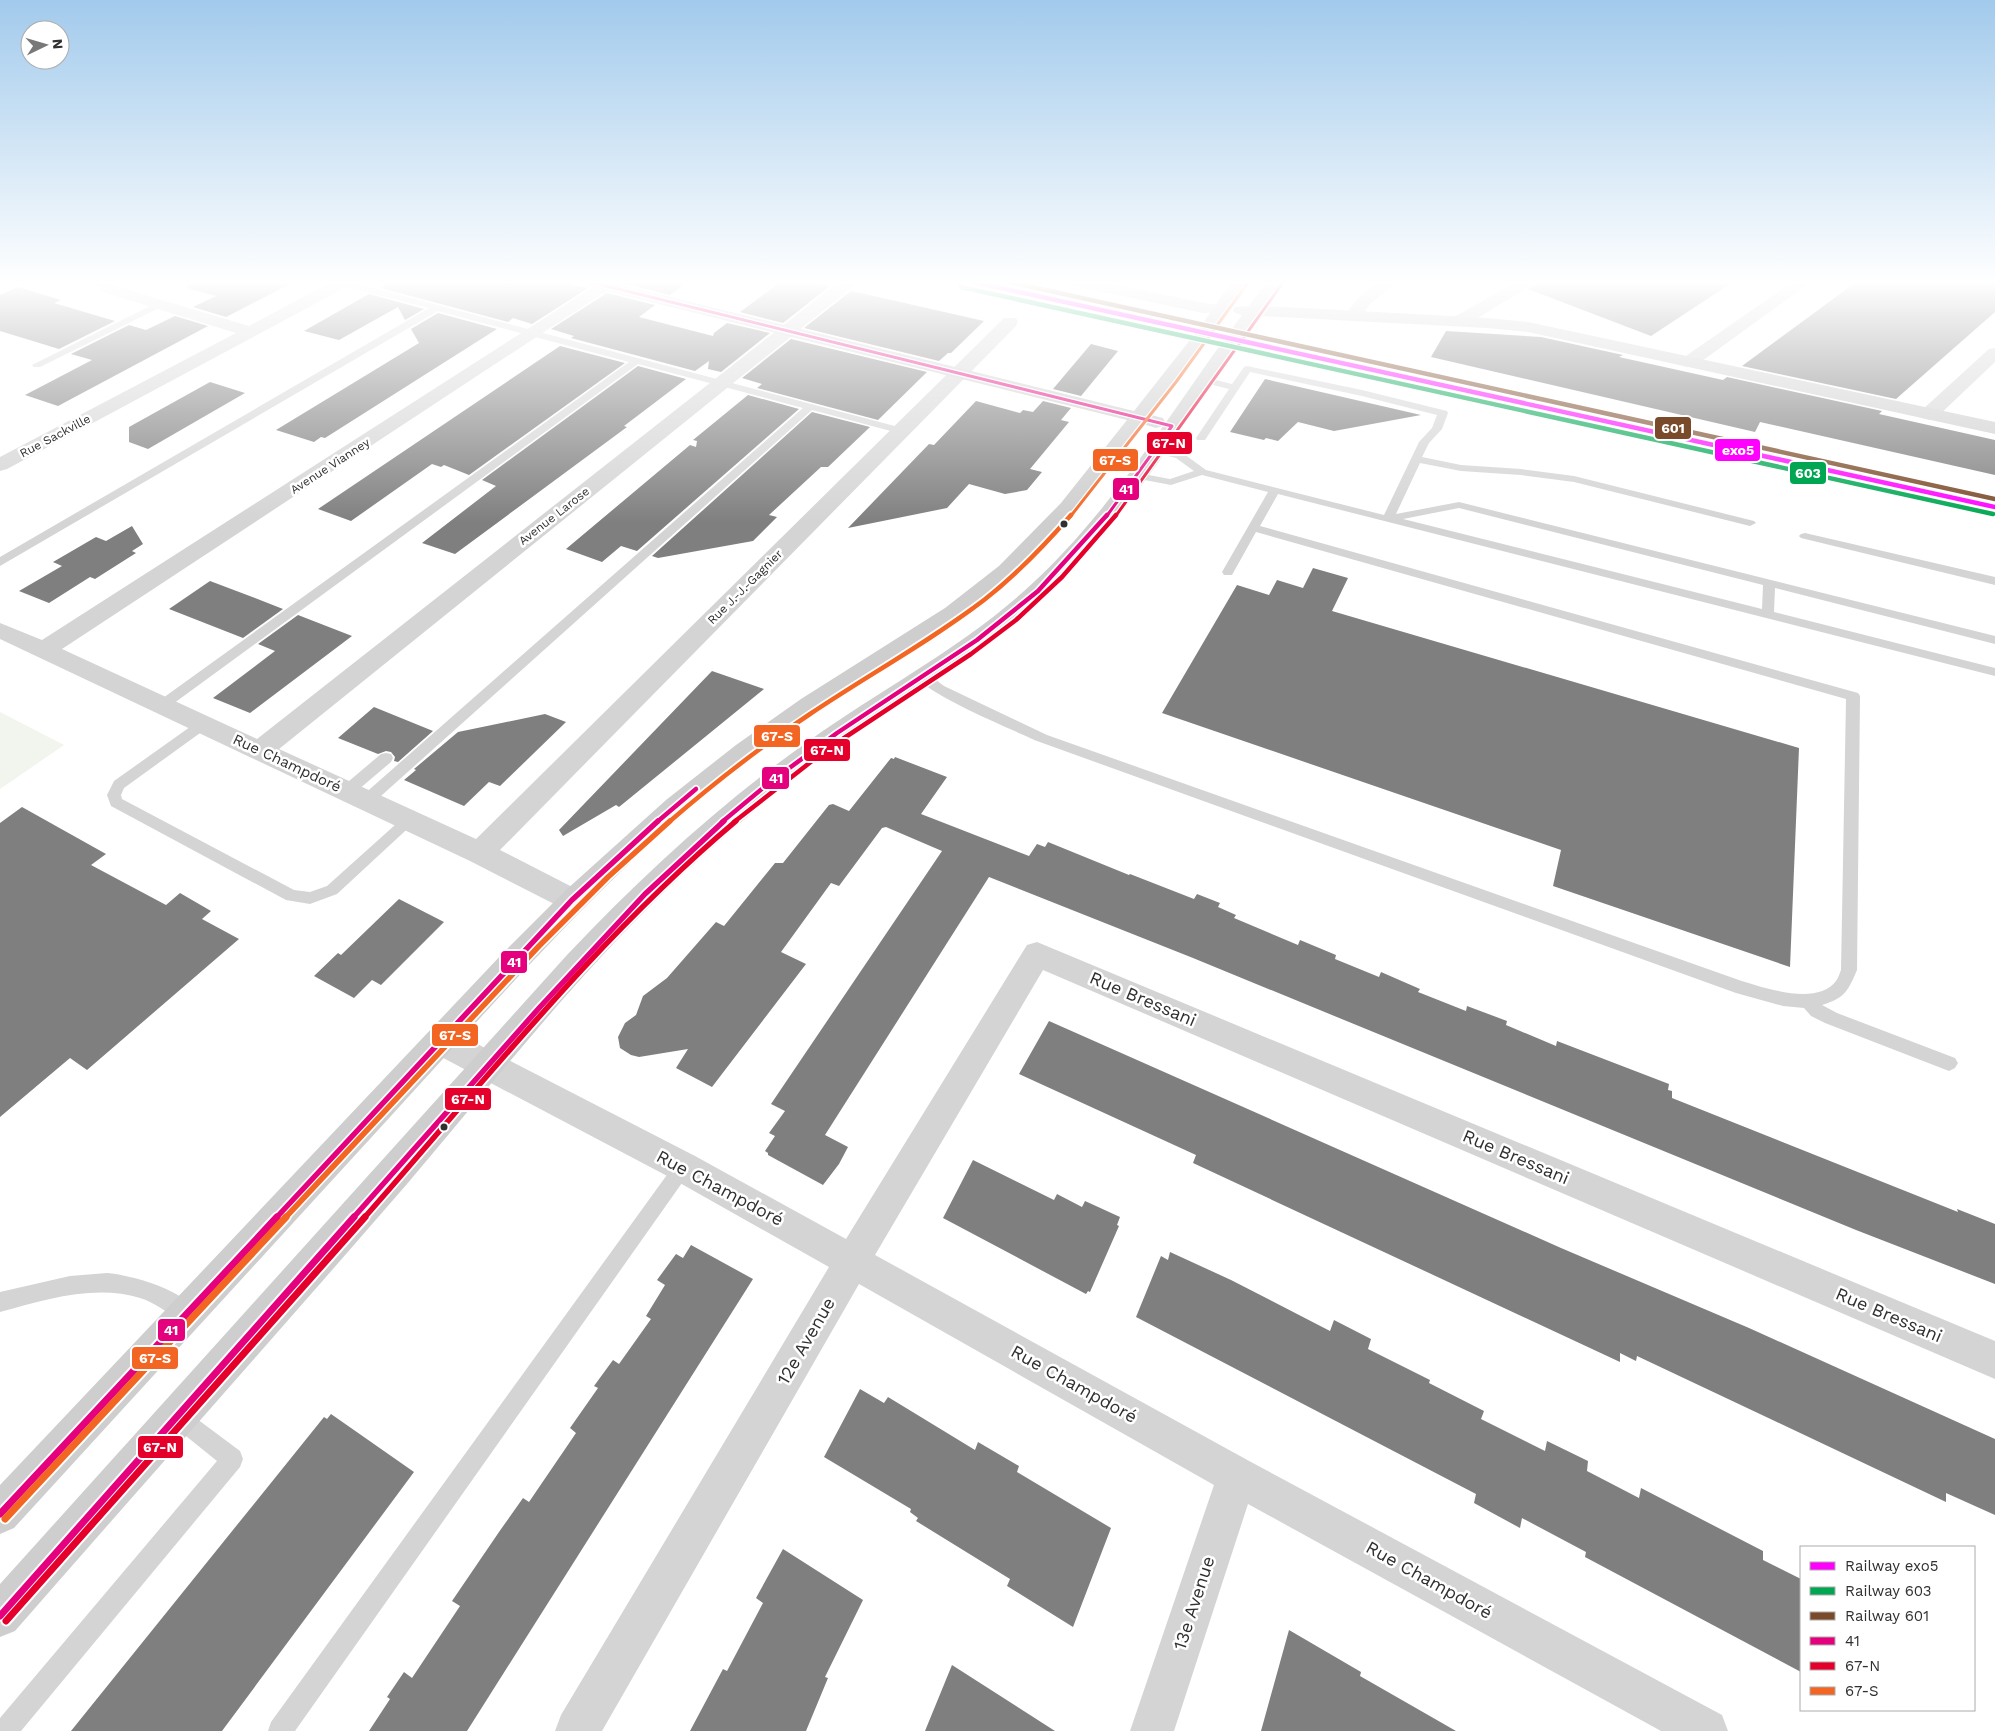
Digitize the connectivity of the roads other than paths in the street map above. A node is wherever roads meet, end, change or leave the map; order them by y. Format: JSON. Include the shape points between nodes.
{"nodes":[{"id":1,"x":46,"y":361,"type":"edge"},
{"id":2,"x":196,"y":361,"type":"edge"},
{"id":3,"x":345,"y":361,"type":"edge"},
{"id":4,"x":492,"y":361,"type":"edge"},
{"id":5,"x":637,"y":361,"type":"edge"},
{"id":6,"x":641,"y":361,"type":"edge"},
{"id":7,"x":749,"y":361,"type":"edge"},
{"id":8,"x":906,"y":361,"type":"edge"},
{"id":9,"x":972,"y":361,"type":"edge"},
{"id":10,"x":1183,"y":361,"type":"edge"},
{"id":11,"x":1218,"y":361,"type":"edge"},
{"id":12,"x":1684,"y":361,"type":"edge"},
{"id":13,"x":1987,"y":361,"type":"edge"},
{"id":14,"x":1690,"y":362,"type":"joint"},
{"id":15,"x":37,"y":365,"type":"dead end"},
{"id":16,"x":959,"y":374,"type":"junction"},
{"id":17,"x":1204,"y":380,"type":"junction"},
{"id":18,"x":722,"y":382,"type":"junction"},
{"id":19,"x":1234,"y":387,"type":"junction"},
{"id":20,"x":811,"y":406,"type":"junction"},
{"id":21,"x":1929,"y":414,"type":"junction"},
{"id":22,"x":1139,"y":418,"type":"junction"},
{"id":23,"x":1172,"y":426,"type":"junction"},
{"id":24,"x":1995,"y":428,"type":"edge"},
{"id":25,"x":902,"y":430,"type":"junction"},
{"id":26,"x":1201,"y":438,"type":"dead end"},
{"id":27,"x":1156,"y":450,"type":"junction"},
{"id":28,"x":1417,"y":458,"type":"junction"},
{"id":29,"x":0,"y":465,"type":"edge"},
{"id":30,"x":1202,"y":472,"type":"junction"},
{"id":31,"x":1138,"y":476,"type":"junction"},
{"id":32,"x":1274,"y":490,"type":"junction"},
{"id":33,"x":1388,"y":519,"type":"junction"},
{"id":34,"x":1750,"y":522,"type":"dead end"},
{"id":35,"x":1253,"y":528,"type":"junction"},
{"id":36,"x":1805,"y":536,"type":"dead end"},
{"id":37,"x":0,"y":562,"type":"edge"},
{"id":38,"x":1228,"y":572,"type":"dead end"},
{"id":39,"x":1995,"y":581,"type":"edge"},
{"id":40,"x":1769,"y":582,"type":"junction"},
{"id":41,"x":1768,"y":614,"type":"junction"},
{"id":42,"x":0,"y":630,"type":"edge"},
{"id":43,"x":1995,"y":640,"type":"edge"},
{"id":44,"x":44,"y":650,"type":"junction"},
{"id":45,"x":1995,"y":672,"type":"edge"},
{"id":46,"x":923,"y":677,"type":"junction"},
{"id":47,"x":160,"y":706,"type":"junction"},
{"id":48,"x":202,"y":724,"type":"junction"},
{"id":49,"x":259,"y":751,"type":"junction"},
{"id":50,"x":386,"y":758,"type":"dead end"},
{"id":51,"x":357,"y":796,"type":"junction"},
{"id":52,"x":410,"y":820,"type":"junction"},
{"id":53,"x":480,"y":853,"type":"junction"},
{"id":54,"x":572,"y":900,"type":"junction"},
{"id":55,"x":1037,"y":954,"type":"joint"},
{"id":56,"x":1808,"y":1000,"type":"junction"},
{"id":57,"x":441,"y":1041,"type":"junction"},
{"id":58,"x":1949,"y":1063,"type":"dead end"},
{"id":59,"x":487,"y":1066,"type":"junction"},
{"id":60,"x":683,"y":1167,"type":"junction"},
{"id":61,"x":853,"y":1260,"type":"junction"},
{"id":62,"x":0,"y":1302,"type":"edge"},
{"id":63,"x":187,"y":1314,"type":"junction"},
{"id":64,"x":1995,"y":1360,"type":"edge"},
{"id":65,"x":177,"y":1416,"type":"junction"},
{"id":66,"x":1236,"y":1476,"type":"junction"},
{"id":67,"x":0,"y":1514,"type":"edge"},
{"id":68,"x":0,"y":1616,"type":"edge"},
{"id":69,"x":5,"y":1731,"type":"edge"},
{"id":70,"x":280,"y":1731,"type":"edge"},
{"id":71,"x":577,"y":1731,"type":"edge"},
{"id":72,"x":1152,"y":1731,"type":"edge"},
{"id":73,"x":1706,"y":1731,"type":"edge"}],
"edges":[{"from":1,"to":15,"type":"lane"},
{"from":2,"to":29,"type":"street","name":"Rue Sackville"},
{"from":3,"to":37,"type":"lane"},
{"from":4,"to":44,"type":"street","name":"Avenue Vianney"},
{"from":5,"to":47,"type":"lane"},
{"from":6,"to":18,"type":"lane"},
{"from":7,"to":18,"type":"street","name":"Avenue Larose"},
{"from":8,"to":16,"type":"main road"},
{"from":9,"to":16,"type":"street","name":"Rue J.-J.-Gagnier"},
{"from":10,"to":22,"type":"main road"},
{"from":11,"to":17,"type":"main road"},
{"from":12,"to":14,"type":"main road"},
{"from":13,"to":21,"type":"street"},
{"from":14,"to":21,"type":"main road"},
{"from":16,"to":22,"type":"main road"},
{"from":16,"to":25,"type":"street","name":"Rue J.-J.-Gagnier"},
{"from":17,"to":19,"type":"lane"},
{"from":17,"to":23,"type":"main road"},
{"from":18,"to":20,"type":"lane"},
{"from":18,"to":49,"type":"street","name":"Avenue Larose"},
{"from":19,"to":26,"type":"lane"},
{"from":19,"to":28,"type":"lane","via":[[1247,369],[1443,413],[1437,429],[1424,442]]},
{"from":20,"to":25,"type":"lane"},
{"from":20,"to":51,"type":"lane"},
{"from":21,"to":24,"type":"main road"},
{"from":22,"to":23,"type":"main road"},
{"from":22,"to":54,"type":"main road","via":[[1059,520],[1004,573],[939,623],[800,712],[711,777],[645,832]]},
{"from":23,"to":27,"type":"main road"},
{"from":25,"to":53,"type":"street","name":"Rue J.-J.-Gagnier"},
{"from":27,"to":30,"type":"lane","via":[[1180,456]]},
{"from":27,"to":31,"type":"main road"},
{"from":28,"to":33,"type":"lane"},
{"from":28,"to":34,"type":"lane","via":[[1461,468],[1574,479]]},
{"from":30,"to":31,"type":"lane","via":[[1171,482]]},
{"from":30,"to":32,"type":"lane"},
{"from":31,"to":46,"type":"main road","via":[[1094,534],[1043,585],[982,636]]},
{"from":32,"to":33,"type":"lane"},
{"from":32,"to":35,"type":"lane"},
{"from":33,"to":40,"type":"lane","via":[[1459,505]]},
{"from":33,"to":41,"type":"lane"},
{"from":35,"to":38,"type":"lane"},
{"from":35,"to":56,"type":"lane","via":[[1853,696],[1849,970],[1847,980],[1838,992],[1826,998]]},
{"from":36,"to":39,"type":"lane"},
{"from":40,"to":41,"type":"lane"},
{"from":40,"to":43,"type":"lane"},
{"from":41,"to":45,"type":"lane"},
{"from":42,"to":44,"type":"street","name":"Rue Champdoré"},
{"from":44,"to":47,"type":"street","name":"Rue Champdoré"},
{"from":46,"to":56,"type":"lane","via":[[939,689],[1042,738],[1736,986],[1766,996]]},
{"from":46,"to":59,"type":"main road","via":[[810,752],[717,826],[613,926]]},
{"from":47,"to":48,"type":"street","name":"Rue Champdoré"},
{"from":48,"to":49,"type":"street","name":"Rue Champdoré"},
{"from":48,"to":52,"type":"lane","via":[[119,786],[114,794],[116,802],[291,896],[310,898],[332,890]]},
{"from":49,"to":51,"type":"street","name":"Rue Champdoré"},
{"from":50,"to":51,"type":"lane"},
{"from":51,"to":52,"type":"street","name":"Rue Champdoré"},
{"from":52,"to":53,"type":"street","name":"Rue Champdoré"},
{"from":53,"to":54,"type":"street","name":"Rue Champdoré"},
{"from":54,"to":57,"type":"main road"},
{"from":55,"to":61,"type":"street","name":"12e Avenue"},
{"from":55,"to":64,"type":"street","name":"Rue Bressani"},
{"from":56,"to":58,"type":"lane","via":[[1817,1011],[1831,1018]]},
{"from":57,"to":59,"type":"street","name":"Rue Champdoré"},
{"from":57,"to":63,"type":"main road"},
{"from":59,"to":60,"type":"street","name":"Rue Champdoré"},
{"from":59,"to":65,"type":"main road"},
{"from":60,"to":61,"type":"street","name":"Rue Champdoré"},
{"from":60,"to":70,"type":"lane"},
{"from":61,"to":66,"type":"street","name":"Rue Champdoré"},
{"from":61,"to":71,"type":"street","name":"12e Avenue"},
{"from":62,"to":63,"type":"lane","via":[[68,1286],[120,1283],[161,1296]]},
{"from":63,"to":67,"type":"main road"},
{"from":65,"to":68,"type":"main road"},
{"from":65,"to":69,"type":"lane","via":[[232,1459]]},
{"from":66,"to":72,"type":"street","name":"13e Avenue"},
{"from":66,"to":73,"type":"street","name":"Rue Champdoré"}]}
